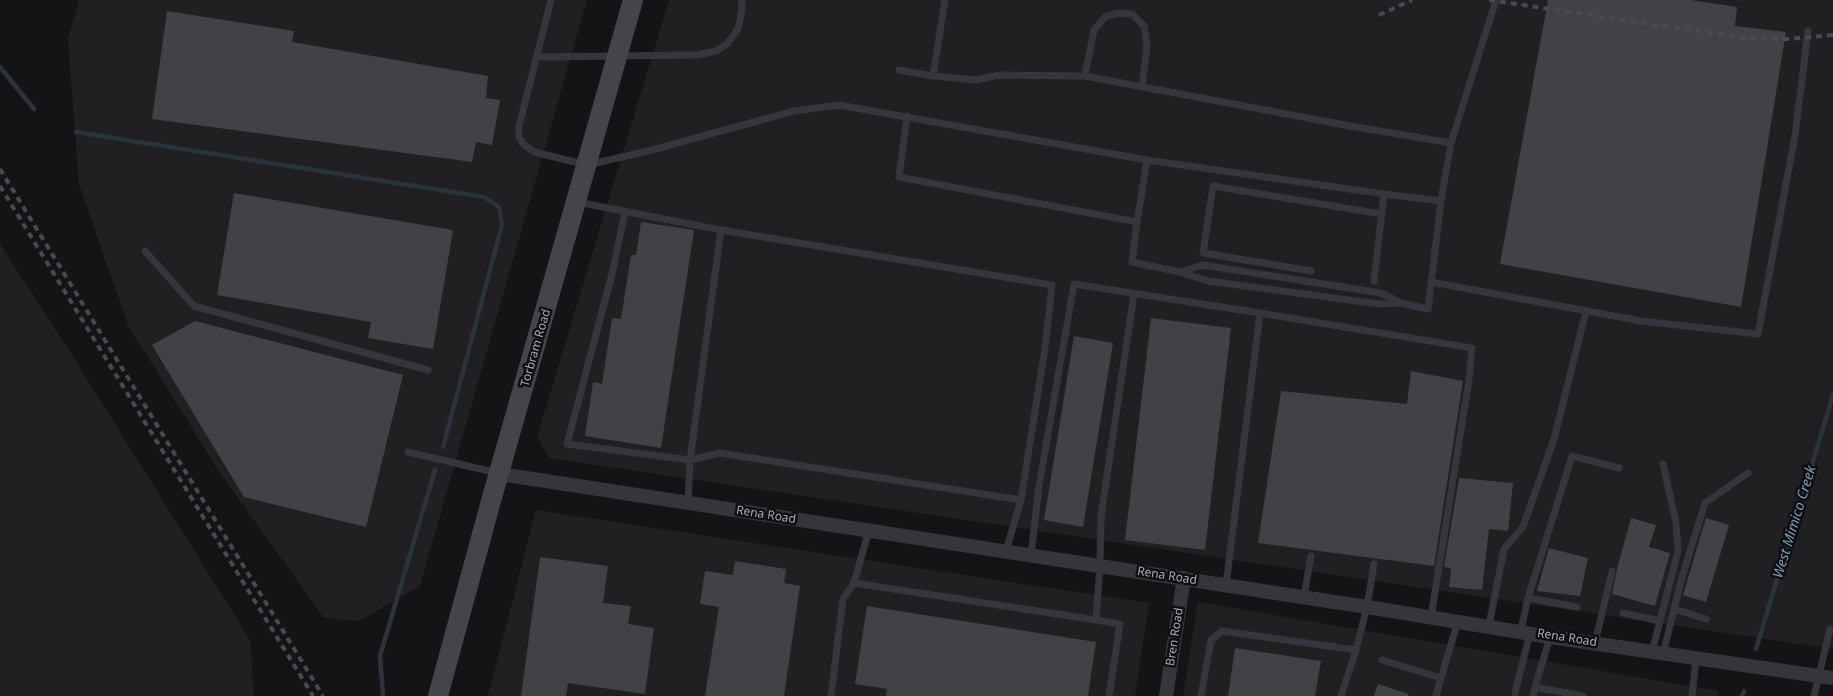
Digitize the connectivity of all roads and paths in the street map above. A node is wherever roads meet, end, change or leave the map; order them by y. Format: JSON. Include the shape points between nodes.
{"nodes":[{"id":1,"x":551,"y":0,"type":"edge"},
{"id":2,"x":633,"y":0,"type":"edge"},
{"id":3,"x":742,"y":0,"type":"edge"},
{"id":4,"x":945,"y":0,"type":"edge"},
{"id":5,"x":1496,"y":0,"type":"edge"},
{"id":6,"x":1808,"y":31,"type":"dead end"},
{"id":7,"x":536,"y":56,"type":"junction"},
{"id":8,"x":616,"y":56,"type":"junction"},
{"id":9,"x":899,"y":70,"type":"dead end"},
{"id":10,"x":933,"y":76,"type":"junction"},
{"id":11,"x":1085,"y":76,"type":"junction"},
{"id":12,"x":1142,"y":86,"type":"junction"},
{"id":13,"x":907,"y":116,"type":"junction"},
{"id":14,"x":1451,"y":143,"type":"junction"},
{"id":15,"x":1147,"y":160,"type":"junction"},
{"id":16,"x":587,"y":165,"type":"junction"},
{"id":17,"x":1384,"y":194,"type":"junction"},
{"id":18,"x":1441,"y":201,"type":"junction"},
{"id":19,"x":577,"y":202,"type":"junction"},
{"id":20,"x":625,"y":212,"type":"junction"},
{"id":21,"x":1381,"y":214,"type":"junction"},
{"id":22,"x":1137,"y":222,"type":"junction"},
{"id":23,"x":721,"y":230,"type":"junction"},
{"id":24,"x":145,"y":251,"type":"dead end"},
{"id":25,"x":1311,"y":271,"type":"dead end"},
{"id":26,"x":1180,"y":272,"type":"junction"},
{"id":27,"x":1374,"y":280,"type":"dead end"},
{"id":28,"x":1431,"y":282,"type":"junction"},
{"id":29,"x":1134,"y":294,"type":"junction"},
{"id":30,"x":1401,"y":303,"type":"junction"},
{"id":31,"x":1586,"y":311,"type":"junction"},
{"id":32,"x":1260,"y":313,"type":"junction"},
{"id":33,"x":428,"y":370,"type":"dead end"},
{"id":34,"x":408,"y":452,"type":"dead end"},
{"id":35,"x":690,"y":460,"type":"junction"},
{"id":36,"x":1663,"y":464,"type":"dead end"},
{"id":37,"x":1619,"y":468,"type":"dead end"},
{"id":38,"x":1748,"y":473,"type":"dead end"},
{"id":39,"x":500,"y":474,"type":"junction"},
{"id":40,"x":1020,"y":500,"type":"junction"},
{"id":41,"x":688,"y":503,"type":"junction"},
{"id":42,"x":869,"y":530,"type":"junction"},
{"id":43,"x":1006,"y":551,"type":"junction"},
{"id":44,"x":1031,"y":555,"type":"junction"},
{"id":45,"x":1311,"y":556,"type":"dead end"},
{"id":46,"x":1374,"y":564,"type":"dead end"},
{"id":47,"x":1100,"y":566,"type":"junction"},
{"id":48,"x":1612,"y":572,"type":"dead end"},
{"id":49,"x":1184,"y":578,"type":"junction"},
{"id":50,"x":854,"y":583,"type":"junction"},
{"id":51,"x":1226,"y":585,"type":"junction"},
{"id":52,"x":1304,"y":597,"type":"junction"},
{"id":53,"x":1528,"y":598,"type":"junction"},
{"id":54,"x":1367,"y":606,"type":"junction"},
{"id":55,"x":1577,"y":607,"type":"dead end"},
{"id":56,"x":1674,"y":609,"type":"junction"},
{"id":57,"x":1623,"y":613,"type":"dead end"},
{"id":58,"x":1431,"y":616,"type":"junction"},
{"id":59,"x":1706,"y":619,"type":"dead end"},
{"id":60,"x":1096,"y":620,"type":"junction"},
{"id":61,"x":1458,"y":621,"type":"junction"},
{"id":62,"x":1660,"y":621,"type":"junction"},
{"id":63,"x":1489,"y":626,"type":"junction"},
{"id":64,"x":1833,"y":630,"type":"edge"},
{"id":65,"x":1525,"y":631,"type":"junction"},
{"id":66,"x":1550,"y":636,"type":"junction"},
{"id":67,"x":1595,"y":643,"type":"junction"},
{"id":68,"x":1356,"y":650,"type":"junction"},
{"id":69,"x":1657,"y":653,"type":"junction"},
{"id":70,"x":1696,"y":659,"type":"junction"},
{"id":71,"x":1382,"y":660,"type":"dead end"},
{"id":72,"x":1818,"y":676,"type":"junction"},
{"id":73,"x":1441,"y":678,"type":"junction"},
{"id":74,"x":1833,"y":678,"type":"edge"},
{"id":75,"x":1535,"y":687,"type":"junction"},
{"id":76,"x":1515,"y":693,"type":"dead end"},
{"id":77,"x":438,"y":696,"type":"edge"},
{"id":78,"x":831,"y":696,"type":"edge"},
{"id":79,"x":1109,"y":696,"type":"edge"},
{"id":80,"x":1166,"y":696,"type":"edge"},
{"id":81,"x":1201,"y":696,"type":"edge"},
{"id":82,"x":1341,"y":696,"type":"edge"},
{"id":83,"x":1436,"y":696,"type":"edge"},
{"id":84,"x":1533,"y":696,"type":"edge"},
{"id":85,"x":1583,"y":696,"type":"edge"},
{"id":86,"x":1692,"y":696,"type":"edge"},
{"id":87,"x":1814,"y":696,"type":"edge"}],
"edges":[{"from":1,"to":7,"type":"lane"},
{"from":2,"to":8,"type":"main road","name":"Torbram Road"},
{"from":3,"to":8,"type":"lane","via":[[738,29],[727,44],[716,51],[698,55]]},
{"from":4,"to":10,"type":"lane"},
{"from":5,"to":14,"type":"lane"},
{"from":6,"to":31,"type":"lane","via":[[1794,136],[1758,334],[1641,321]]},
{"from":7,"to":8,"type":"lane"},
{"from":7,"to":16,"type":"lane","via":[[519,136],[523,144],[534,152]]},
{"from":8,"to":16,"type":"main road","name":"Torbram Road"},
{"from":9,"to":10,"type":"lane"},
{"from":10,"to":11,"type":"lane","via":[[976,80],[999,75]]},
{"from":11,"to":12,"type":"lane"},
{"from":11,"to":12,"type":"lane","via":[[1094,30],[1105,17],[1117,13],[1132,14],[1144,26],[1147,47]]},
{"from":12,"to":14,"type":"lane"},
{"from":13,"to":15,"type":"lane"},
{"from":13,"to":16,"type":"lane","via":[[839,105],[814,108]]},
{"from":13,"to":22,"type":"lane","via":[[899,176]]},
{"from":14,"to":18,"type":"lane"},
{"from":15,"to":17,"type":"lane"},
{"from":15,"to":22,"type":"lane"},
{"from":16,"to":19,"type":"main road","name":"Torbram Road"},
{"from":17,"to":18,"type":"lane"},
{"from":17,"to":21,"type":"lane"},
{"from":18,"to":28,"type":"lane"},
{"from":19,"to":20,"type":"lane"},
{"from":19,"to":39,"type":"main road","name":"Torbram Road"},
{"from":20,"to":23,"type":"lane"},
{"from":20,"to":35,"type":"lane","via":[[567,444]]},
{"from":21,"to":25,"type":"lane","via":[[1213,186],[1203,253]]},
{"from":21,"to":27,"type":"lane"},
{"from":22,"to":26,"type":"lane","via":[[1132,262]]},
{"from":23,"to":35,"type":"lane"},
{"from":23,"to":40,"type":"lane","via":[[1052,285]]},
{"from":24,"to":33,"type":"lane","via":[[194,306]]},
{"from":26,"to":30,"type":"lane","via":[[1218,282],[1379,304]]},
{"from":26,"to":30,"type":"lane","via":[[1203,265],[1381,293]]},
{"from":28,"to":30,"type":"lane","via":[[1428,309]]},
{"from":28,"to":31,"type":"lane"},
{"from":29,"to":32,"type":"lane"},
{"from":29,"to":44,"type":"lane","via":[[1074,284],[1039,486]]},
{"from":29,"to":47,"type":"lane","via":[[1101,516]]},
{"from":31,"to":63,"type":"lane","via":[[1554,439],[1524,527],[1504,549]]},
{"from":32,"to":51,"type":"lane"},
{"from":32,"to":58,"type":"lane","via":[[1472,348]]},
{"from":34,"to":39,"type":"lane"},
{"from":35,"to":40,"type":"lane","via":[[720,452]]},
{"from":35,"to":41,"type":"lane"},
{"from":36,"to":62,"type":"lane","via":[[1676,522],[1678,551]]},
{"from":37,"to":53,"type":"lane","via":[[1572,456]]},
{"from":38,"to":56,"type":"lane","via":[[1705,503]]},
{"from":39,"to":41,"type":"street","name":"Rena Road"},
{"from":39,"to":77,"type":"main road","name":"Torbram Road"},
{"from":40,"to":43,"type":"lane"},
{"from":41,"to":42,"type":"street","name":"Rena Road"},
{"from":42,"to":43,"type":"street","name":"Rena Road"},
{"from":42,"to":50,"type":"lane"},
{"from":43,"to":44,"type":"street","name":"Rena Road"},
{"from":44,"to":47,"type":"street","name":"Rena Road"},
{"from":45,"to":52,"type":"lane"},
{"from":46,"to":54,"type":"lane"},
{"from":47,"to":49,"type":"street","name":"Rena Road"},
{"from":47,"to":60,"type":"lane"},
{"from":48,"to":67,"type":"lane"},
{"from":49,"to":51,"type":"street","name":"Rena Road"},
{"from":49,"to":80,"type":"street","name":"Bren Road"},
{"from":50,"to":60,"type":"lane"},
{"from":50,"to":78,"type":"lane","via":[[843,599]]},
{"from":51,"to":52,"type":"street","name":"Rena Road"},
{"from":52,"to":54,"type":"street","name":"Rena Road"},
{"from":53,"to":55,"type":"lane"},
{"from":53,"to":65,"type":"lane"},
{"from":54,"to":58,"type":"street","name":"Rena Road"},
{"from":54,"to":68,"type":"lane"},
{"from":56,"to":59,"type":"lane"},
{"from":56,"to":69,"type":"lane"},
{"from":57,"to":62,"type":"lane"},
{"from":58,"to":61,"type":"street","name":"Rena Road"},
{"from":60,"to":79,"type":"lane","via":[[1120,624]]},
{"from":61,"to":63,"type":"street","name":"Rena Road"},
{"from":61,"to":73,"type":"lane"},
{"from":62,"to":69,"type":"lane"},
{"from":63,"to":65,"type":"street","name":"Rena Road"},
{"from":64,"to":72,"type":"lane","via":[[1830,629]]},
{"from":65,"to":66,"type":"street","name":"Rena Road"},
{"from":65,"to":76,"type":"lane"},
{"from":66,"to":67,"type":"street","name":"Rena Road"},
{"from":66,"to":75,"type":"lane"},
{"from":67,"to":69,"type":"street","name":"Rena Road"},
{"from":68,"to":81,"type":"lane","via":[[1222,631],[1211,640]]},
{"from":68,"to":82,"type":"lane"},
{"from":69,"to":70,"type":"street","name":"Rena Road"},
{"from":70,"to":72,"type":"street","name":"Rena Road"},
{"from":70,"to":86,"type":"lane"},
{"from":71,"to":73,"type":"lane"},
{"from":72,"to":74,"type":"street","name":"Rena Road"},
{"from":72,"to":87,"type":"lane"},
{"from":73,"to":83,"type":"lane"},
{"from":75,"to":84,"type":"lane"},
{"from":75,"to":85,"type":"lane"}]}
